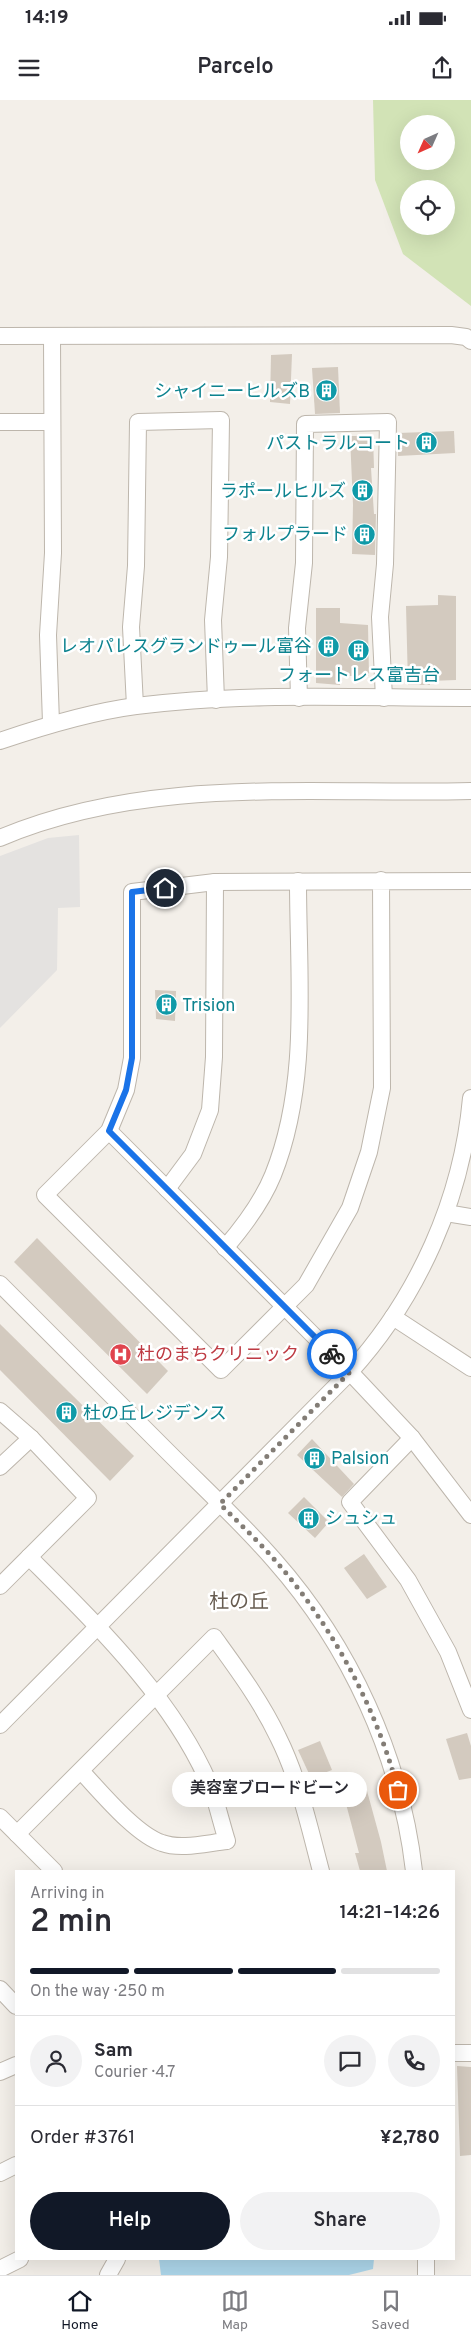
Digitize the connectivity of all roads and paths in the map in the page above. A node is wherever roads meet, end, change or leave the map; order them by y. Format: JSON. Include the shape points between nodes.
{"nodes":[{"id":1,"x":0,"y":336,"type":"edge"},
{"id":2,"x":52,"y":336,"type":"junction"},
{"id":3,"x":471,"y":342,"type":"edge"},
{"id":4,"x":0,"y":422,"type":"edge"},
{"id":5,"x":52,"y":422,"type":"junction"},
{"id":6,"x":299,"y":698,"type":"junction"},
{"id":7,"x":384,"y":698,"type":"junction"},
{"id":8,"x":471,"y":698,"type":"edge"},
{"id":9,"x":216,"y":700,"type":"junction"},
{"id":10,"x":135,"y":706,"type":"junction"},
{"id":11,"x":51,"y":723,"type":"junction"},
{"id":12,"x":0,"y":741,"type":"edge"},
{"id":13,"x":471,"y":791,"type":"edge"},
{"id":14,"x":0,"y":838,"type":"edge"},
{"id":15,"x":381,"y":880,"type":"junction"},
{"id":16,"x":298,"y":881,"type":"junction"},
{"id":17,"x":471,"y":881,"type":"edge"},
{"id":18,"x":215,"y":882,"type":"junction"},
{"id":19,"x":471,"y":1098,"type":"edge"},
{"id":20,"x":109,"y":1131,"type":"junction"},
{"id":21,"x":167,"y":1189,"type":"junction"},
{"id":22,"x":446,"y":1213,"type":"junction"},
{"id":23,"x":471,"y":1217,"type":"edge"},
{"id":24,"x":225,"y":1248,"type":"junction"},
{"id":25,"x":0,"y":1284,"type":"edge"},
{"id":26,"x":284,"y":1308,"type":"junction"},
{"id":27,"x":393,"y":1316,"type":"junction"},
{"id":28,"x":471,"y":1368,"type":"edge"},
{"id":29,"x":350,"y":1372,"type":"junction"},
{"id":30,"x":0,"y":1411,"type":"edge"},
{"id":31,"x":31,"y":1438,"type":"junction"},
{"id":32,"x":412,"y":1438,"type":"junction"},
{"id":33,"x":0,"y":1467,"type":"edge"},
{"id":34,"x":220,"y":1504,"type":"junction"},
{"id":35,"x":471,"y":1515,"type":"edge"},
{"id":36,"x":29,"y":1557,"type":"junction"},
{"id":37,"x":0,"y":1586,"type":"edge"},
{"id":38,"x":98,"y":1626,"type":"junction"},
{"id":39,"x":156,"y":1696,"type":"junction"},
{"id":40,"x":471,"y":1710,"type":"edge"},
{"id":41,"x":0,"y":1725,"type":"edge"},
{"id":42,"x":81,"y":1771,"type":"junction"},
{"id":43,"x":0,"y":1817,"type":"edge"},
{"id":44,"x":17,"y":1834,"type":"junction"},
{"id":45,"x":53,"y":1870,"type":"edge"},
{"id":46,"x":321,"y":1870,"type":"edge"},
{"id":47,"x":414,"y":1870,"type":"edge"},
{"id":48,"x":0,"y":1990,"type":"edge"},
{"id":49,"x":15,"y":2005,"type":"edge"},
{"id":50,"x":455,"y":2053,"type":"edge"},
{"id":51,"x":471,"y":2053,"type":"edge"},
{"id":52,"x":15,"y":2065,"type":"edge"},
{"id":53,"x":0,"y":2072,"type":"edge"},
{"id":54,"x":15,"y":2166,"type":"edge"},
{"id":55,"x":0,"y":2173,"type":"edge"},
{"id":56,"x":18,"y":2260,"type":"edge"},
{"id":57,"x":116,"y":2260,"type":"edge"},
{"id":58,"x":426,"y":2260,"type":"edge"},
{"id":59,"x":0,"y":2269,"type":"edge"},
{"id":60,"x":108,"y":2275,"type":"edge"},
{"id":61,"x":426,"y":2275,"type":"edge"}],
"edges":[{"from":1,"to":2,"type":"street"},
{"from":2,"to":3,"type":"street","via":[[451,335],[466,337]]},
{"from":2,"to":5,"type":"street"},
{"from":4,"to":5,"type":"street"},
{"from":5,"to":11,"type":"street","via":[[53,553],[48,635]]},
{"from":6,"to":7,"type":"street"},
{"from":6,"to":7,"type":"street","via":[[297,628],[304,563],[305,424],[388,422],[385,564],[380,617]]},
{"from":6,"to":9,"type":"street"},
{"from":7,"to":8,"type":"street"},
{"from":9,"to":10,"type":"street"},
{"from":9,"to":10,"type":"street","via":[[214,620],[219,557],[220,420],[138,422],[132,627]]},
{"from":10,"to":11,"type":"street"},
{"from":11,"to":12,"type":"street"},
{"from":13,"to":14,"type":"street","via":[[180,795],[98,807],[22,828]]},
{"from":15,"to":16,"type":"street"},
{"from":15,"to":17,"type":"street"},
{"from":15,"to":26,"type":"street","via":[[382,1088],[369,1152],[350,1208],[306,1285]]},
{"from":16,"to":18,"type":"street"},
{"from":16,"to":24,"type":"street","via":[[299,1046],[295,1098],[286,1138],[272,1177],[250,1219]]},
{"from":18,"to":20,"type":"street","via":[[132,892],[132,1058],[126,1090]]},
{"from":18,"to":21,"type":"street","via":[[214,1057],[210,1110],[193,1154]]},
{"from":19,"to":22,"type":"street","via":[[461,1163]]},
{"from":20,"to":21,"type":"street"},
{"from":20,"to":26,"type":"street","via":[[45,1195],[221,1370]]},
{"from":21,"to":24,"type":"street"},
{"from":22,"to":23,"type":"street"},
{"from":22,"to":27,"type":"street","via":[[432,1246]]},
{"from":24,"to":26,"type":"street"},
{"from":25,"to":34,"type":"street"},
{"from":26,"to":29,"type":"street"},
{"from":27,"to":28,"type":"street"},
{"from":27,"to":29,"type":"street"},
{"from":29,"to":32,"type":"street"},
{"from":29,"to":34,"type":"street"},
{"from":30,"to":31,"type":"street"},
{"from":31,"to":33,"type":"street"},
{"from":31,"to":36,"type":"street","via":[[88,1498]]},
{"from":32,"to":35,"type":"street"},
{"from":32,"to":40,"type":"street","via":[[350,1502],[408,1580],[448,1652]]},
{"from":34,"to":38,"type":"street"},
{"from":34,"to":47,"type":"street","via":[[274,1559],[300,1591],[324,1624],[359,1687],[389,1757],[410,1839]]},
{"from":36,"to":37,"type":"street"},
{"from":36,"to":38,"type":"street"},
{"from":38,"to":39,"type":"street"},
{"from":38,"to":41,"type":"street"},
{"from":39,"to":42,"type":"street"},
{"from":39,"to":42,"type":"street","via":[[190,1747],[212,1793],[227,1841],[185,1846],[162,1843],[143,1832]]},
{"from":39,"to":46,"type":"street","via":[[214,1638],[249,1685],[278,1736],[298,1784]]},
{"from":42,"to":44,"type":"street"},
{"from":43,"to":44,"type":"street"},
{"from":44,"to":45,"type":"street"},
{"from":48,"to":49,"type":"street"},
{"from":50,"to":51,"type":"street"},
{"from":52,"to":53,"type":"street"},
{"from":54,"to":55,"type":"street"},
{"from":56,"to":59,"type":"street"},
{"from":57,"to":60,"type":"street"},
{"from":58,"to":61,"type":"street"}]}
